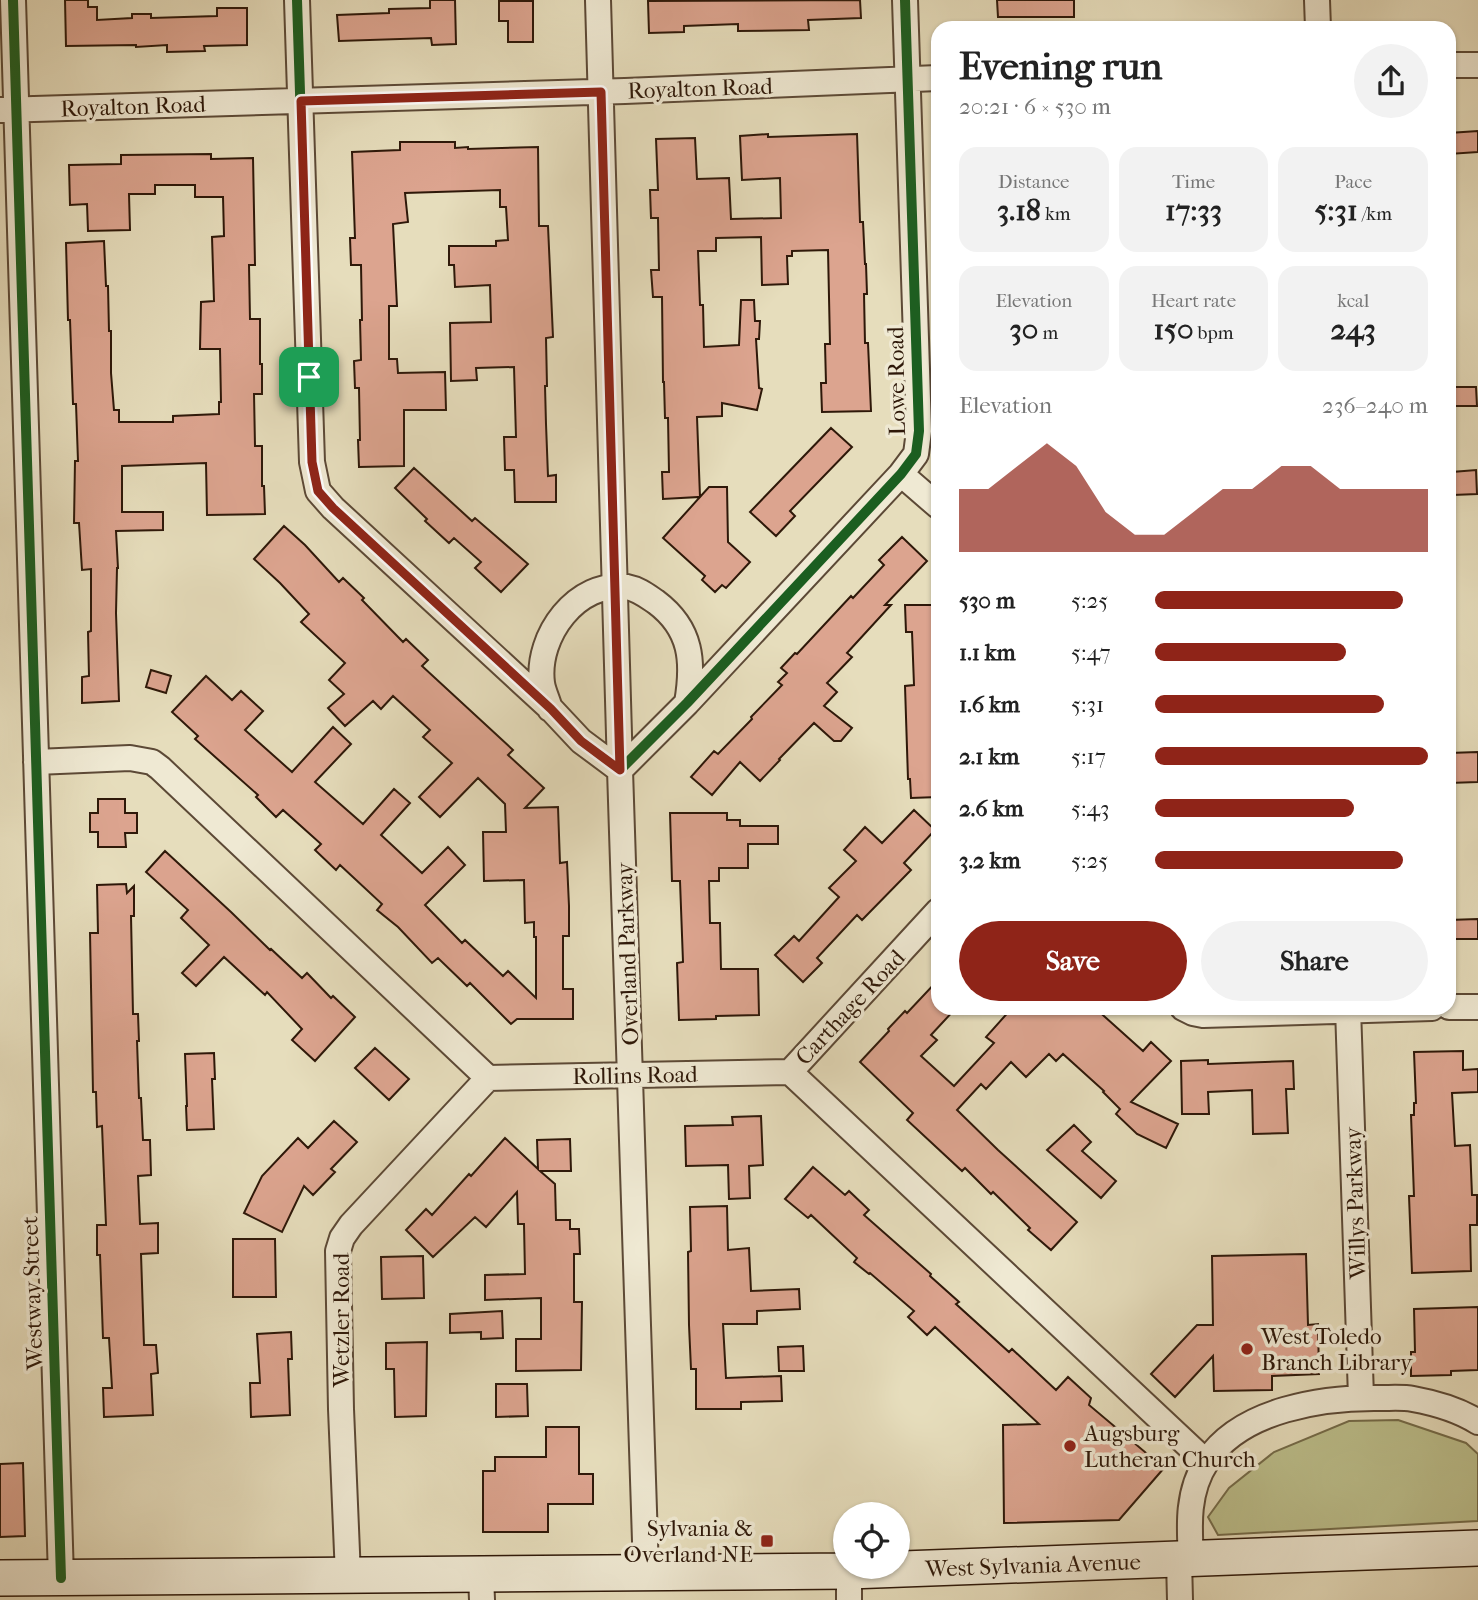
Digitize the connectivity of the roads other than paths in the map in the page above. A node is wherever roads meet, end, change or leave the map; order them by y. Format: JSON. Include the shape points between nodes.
{"nodes":[{"id":1,"x":13,"y":0,"type":"edge"},
{"id":2,"x":297,"y":0,"type":"edge"},
{"id":3,"x":598,"y":0,"type":"edge"},
{"id":4,"x":905,"y":0,"type":"edge"},
{"id":5,"x":1317,"y":0,"type":"edge"},
{"id":6,"x":1318,"y":21,"type":"edge"},
{"id":7,"x":1456,"y":65,"type":"edge"},
{"id":8,"x":1478,"y":65,"type":"edge"},
{"id":9,"x":931,"y":78,"type":"edge"},
{"id":10,"x":907,"y":79,"type":"junction"},
{"id":11,"x":601,"y":92,"type":"junction"},
{"id":12,"x":301,"y":101,"type":"junction"},
{"id":13,"x":8,"y":110,"type":"edge"},
{"id":14,"x":929,"y":438,"type":"edge"},
{"id":15,"x":901,"y":474,"type":"junction"},
{"id":16,"x":931,"y":500,"type":"edge"},
{"id":17,"x":616,"y":588,"type":"junction"},
{"id":18,"x":687,"y":703,"type":"junction"},
{"id":19,"x":551,"y":709,"type":"junction"},
{"id":20,"x":36,"y":762,"type":"junction"},
{"id":21,"x":620,"y":770,"type":"junction"},
{"id":22,"x":931,"y":919,"type":"edge"},
{"id":23,"x":1456,"y":1007,"type":"edge"},
{"id":24,"x":1478,"y":1007,"type":"edge"},
{"id":25,"x":1348,"y":1015,"type":"edge"},
{"id":26,"x":790,"y":1072,"type":"junction"},
{"id":27,"x":631,"y":1075,"type":"junction"},
{"id":28,"x":488,"y":1078,"type":"junction"},
{"id":29,"x":1361,"y":1397,"type":"junction"},
{"id":30,"x":1478,"y":1422,"type":"edge"},
{"id":31,"x":1206,"y":1462,"type":"junction"},
{"id":32,"x":1478,"y":1548,"type":"edge"},
{"id":33,"x":1185,"y":1559,"type":"junction"},
{"id":34,"x":646,"y":1572,"type":"junction"},
{"id":35,"x":348,"y":1576,"type":"junction"},
{"id":36,"x":0,"y":1578,"type":"edge"},
{"id":37,"x":61,"y":1578,"type":"junction"},
{"id":38,"x":849,"y":1586,"type":"edge"},
{"id":39,"x":481,"y":1588,"type":"edge"},
{"id":40,"x":115,"y":1589,"type":"edge"},
{"id":41,"x":1180,"y":1600,"type":"edge"}],
"edges":[{"from":1,"to":13,"type":"street","name":"Westway Street"},
{"from":2,"to":12,"type":"street"},
{"from":3,"to":11,"type":"street","name":"Overland Parkway"},
{"from":4,"to":10,"type":"street","name":"Lowe Road"},
{"from":5,"to":6,"type":"street"},
{"from":7,"to":8,"type":"street"},
{"from":9,"to":10,"type":"street","name":"Royalton Road"},
{"from":10,"to":11,"type":"street","name":"Royalton Road"},
{"from":10,"to":14,"type":"street","name":"Lowe Road"},
{"from":11,"to":12,"type":"street","name":"Royalton Road"},
{"from":11,"to":17,"type":"street","name":"Overland Parkway"},
{"from":12,"to":13,"type":"street","name":"Royalton Road"},
{"from":12,"to":19,"type":"street","via":[[312,462],[318,491]]},
{"from":13,"to":20,"type":"street","name":"Westway Street"},
{"from":14,"to":15,"type":"street","name":"Lowe Road"},
{"from":15,"to":16,"type":"street"},
{"from":15,"to":18,"type":"street","name":"Lowe Road"},
{"from":17,"to":18,"type":"street","via":[[645,594],[679,625],[691,663]]},
{"from":17,"to":19,"type":"street","via":[[584,597],[563,614],[550,635],[542,684]]},
{"from":17,"to":21,"type":"street","name":"Overland Parkway"},
{"from":18,"to":21,"type":"street","name":"Lowe Road"},
{"from":19,"to":21,"type":"street","via":[[581,741]]},
{"from":20,"to":28,"type":"street","via":[[130,758],[160,768]]},
{"from":20,"to":37,"type":"street","name":"Westway Street"},
{"from":21,"to":27,"type":"street","name":"Overland Parkway"},
{"from":22,"to":26,"type":"street","name":"Carthage Road"},
{"from":23,"to":24,"type":"street"},
{"from":25,"to":29,"type":"street","name":"Willys Parkway"},
{"from":26,"to":27,"type":"street","name":"Rollins Road"},
{"from":26,"to":31,"type":"street"},
{"from":27,"to":28,"type":"street","name":"Rollins Road"},
{"from":27,"to":34,"type":"street","name":"Overland Parkway"},
{"from":28,"to":35,"type":"street","name":"Wetzler Road","via":[[351,1225],[338,1251]]},
{"from":29,"to":30,"type":"street","via":[[1411,1399]]},
{"from":29,"to":31,"type":"street","via":[[1287,1409],[1253,1422],[1225,1440]]},
{"from":31,"to":33,"type":"street","via":[[1191,1498]]},
{"from":32,"to":33,"type":"main road","name":"West Sylvania Avenue"},
{"from":33,"to":38,"type":"main road","name":"West Sylvania Avenue"},
{"from":33,"to":41,"type":"street"},
{"from":34,"to":38,"type":"main road","name":"West Sylvania Avenue"},
{"from":34,"to":39,"type":"main road","name":"West Sylvania Avenue"},
{"from":35,"to":39,"type":"main road","name":"West Sylvania Avenue"},
{"from":35,"to":40,"type":"main road","name":"West Sylvania Avenue"},
{"from":36,"to":37,"type":"main road","name":"West Sylvania Avenue"},
{"from":37,"to":40,"type":"main road","name":"West Sylvania Avenue"}]}
